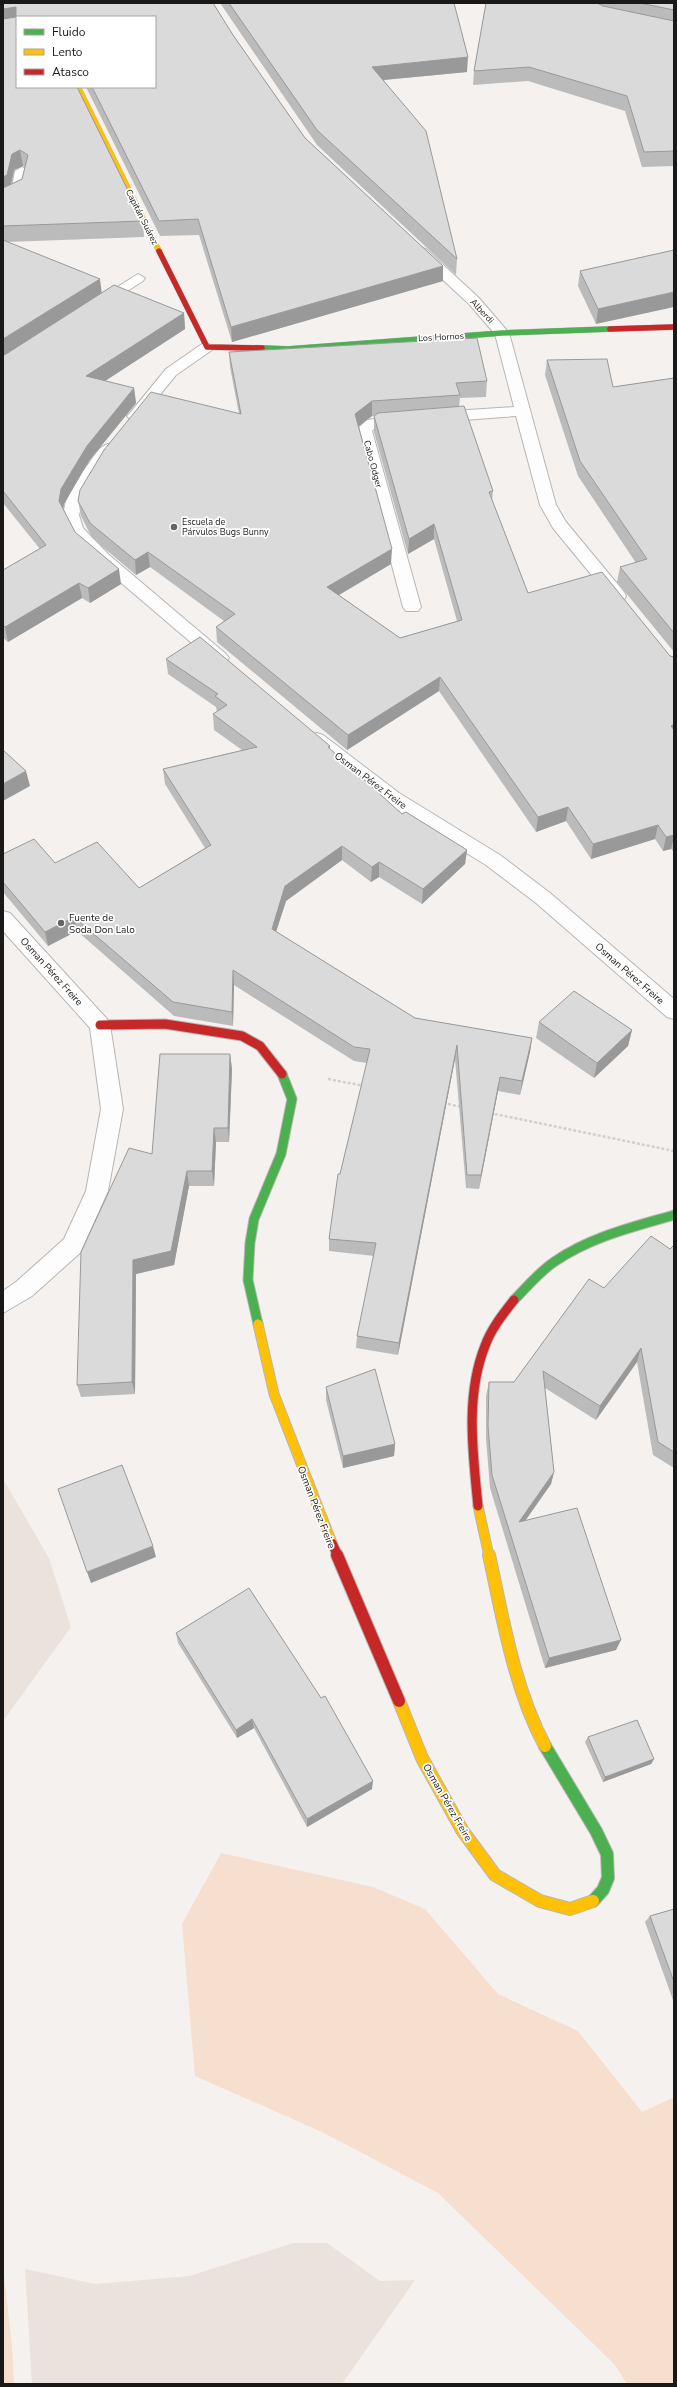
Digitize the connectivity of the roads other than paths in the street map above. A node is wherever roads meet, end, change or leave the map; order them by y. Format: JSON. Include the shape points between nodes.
{"nodes":[{"id":1,"x":78,"y":88,"type":"edge"},
{"id":2,"x":22,"y":171,"type":"edge"},
{"id":3,"x":3,"y":200,"type":"edge"},
{"id":4,"x":410,"y":241,"type":"edge"},
{"id":5,"x":138,"y":278,"type":"dead end"},
{"id":6,"x":87,"y":311,"type":"edge"},
{"id":7,"x":674,"y":326,"type":"edge"},
{"id":8,"x":502,"y":333,"type":"junction"},
{"id":9,"x":207,"y":347,"type":"junction"},
{"id":10,"x":523,"y":411,"type":"junction"},
{"id":11,"x":412,"y":607,"type":"dead end"},
{"id":12,"x":629,"y":610,"type":"edge"},
{"id":13,"x":231,"y":668,"type":"edge"},
{"id":14,"x":303,"y":728,"type":"edge"},
{"id":15,"x":3,"y":918,"type":"edge"},
{"id":16,"x":674,"y":1011,"type":"edge"},
{"id":17,"x":100,"y":1024,"type":"junction"},
{"id":18,"x":674,"y":1215,"type":"edge"},
{"id":19,"x":3,"y":1303,"type":"edge"}],
"edges":[{"from":1,"to":9,"type":"street","name":"Capitán Suárez"},
{"from":2,"to":3,"type":"street","via":[[17,193]]},
{"from":4,"to":8,"type":"street","name":"Alberdi","via":[[474,301]]},
{"from":5,"to":6,"type":"street"},
{"from":7,"to":8,"type":"street","name":"Los Hornos"},
{"from":8,"to":9,"type":"street","name":"Los Hornos","via":[[288,349]]},
{"from":8,"to":10,"type":"street","name":"Alberdi"},
{"from":9,"to":13,"type":"street","via":[[171,372],[98,462],[73,505],[71,516],[84,542]]},
{"from":10,"to":11,"type":"street","name":"Cabo Odger","via":[[396,420],[372,423],[364,430]]},
{"from":10,"to":12,"type":"street","name":"Alberdi","via":[[548,505],[559,524]]},
{"from":14,"to":16,"type":"street","name":"Osman Pérez Freire","via":[[392,798],[512,874]]},
{"from":15,"to":17,"type":"street","name":"Osman Pérez Freire"},
{"from":17,"to":18,"type":"street","name":"Osman Pérez Freire","via":[[165,1024],[242,1036],[260,1046],[280,1069],[292,1099],[281,1154],[254,1219],[248,1280],[274,1394],[348,1584],[383,1661],[422,1758],[462,1830],[495,1875],[540,1901],[570,1909],[596,1900],[604,1888],[609,1870],[606,1853],[598,1833],[536,1729],[509,1648],[480,1521],[472,1448],[473,1386],[483,1346],[499,1315],[533,1280],[555,1262],[583,1246]]},
{"from":17,"to":19,"type":"street","via":[[112,1109],[97,1191],[72,1246],[24,1289]]}]}
